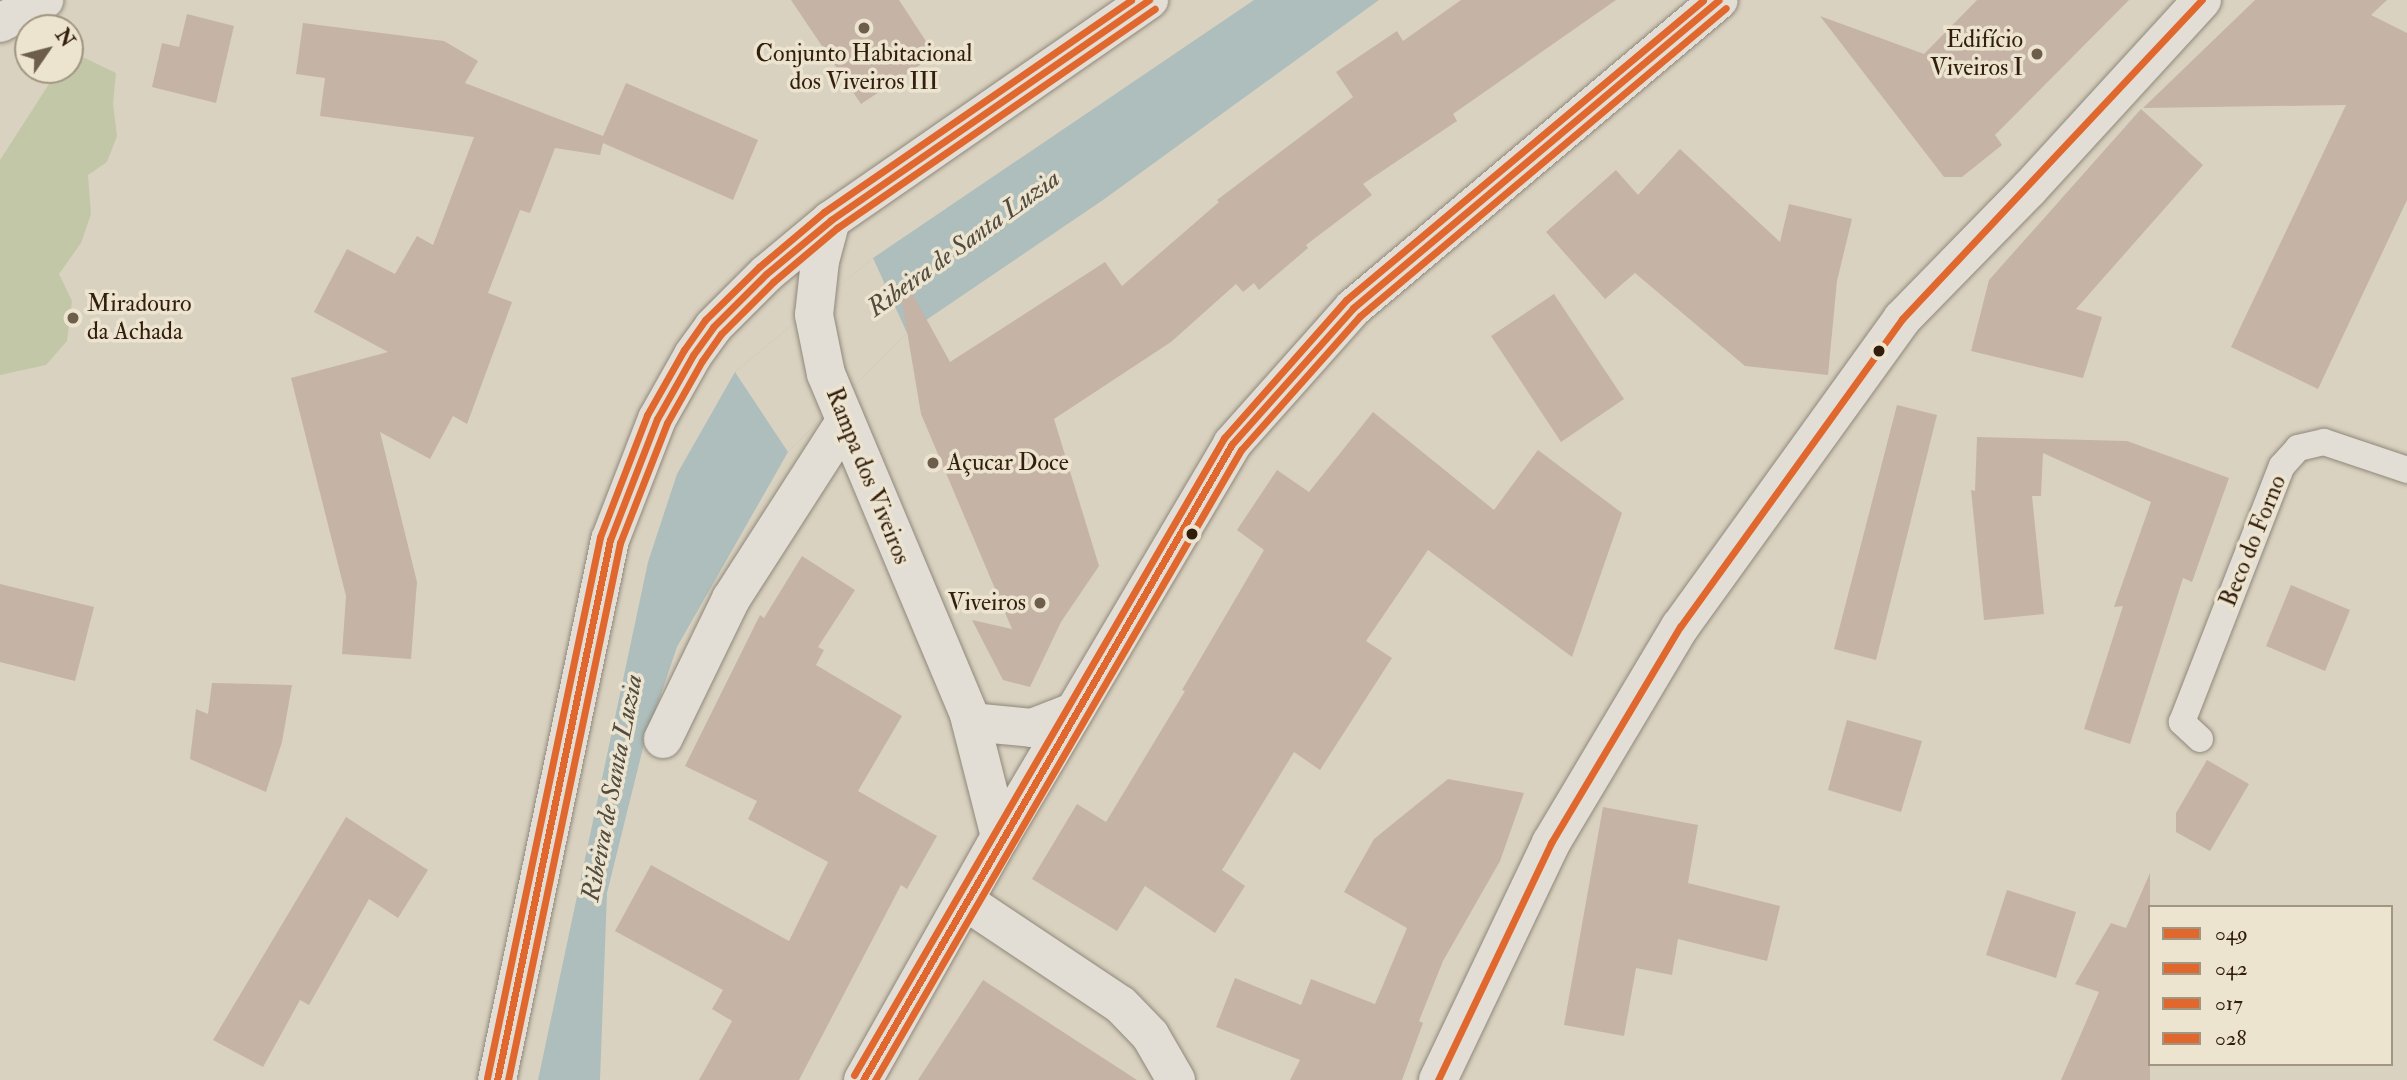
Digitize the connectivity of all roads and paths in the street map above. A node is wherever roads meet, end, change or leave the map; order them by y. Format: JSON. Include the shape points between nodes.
{"nodes":[{"id":1,"x":1149,"y":0,"type":"edge"},
{"id":2,"x":1719,"y":0,"type":"edge"},
{"id":3,"x":2202,"y":0,"type":"edge"},
{"id":4,"x":20,"y":13,"type":"edge"},
{"id":5,"x":0,"y":54,"type":"edge"},
{"id":6,"x":831,"y":220,"type":"junction"},
{"id":7,"x":844,"y":423,"type":"junction"},
{"id":8,"x":2407,"y":470,"type":"edge"},
{"id":9,"x":1073,"y":712,"type":"junction"},
{"id":10,"x":971,"y":722,"type":"junction"},
{"id":11,"x":2200,"y":738,"type":"dead end"},
{"id":12,"x":663,"y":739,"type":"dead end"},
{"id":13,"x":1000,"y":836,"type":"junction"},
{"id":14,"x":965,"y":901,"type":"junction"},
{"id":15,"x":497,"y":1080,"type":"edge"},
{"id":16,"x":863,"y":1080,"type":"edge"},
{"id":17,"x":1176,"y":1080,"type":"edge"},
{"id":18,"x":1438,"y":1080,"type":"edge"}],
"edges":[{"from":1,"to":6,"type":"street"},
{"from":2,"to":9,"type":"street","via":[[1353,308],[1297,368],[1232,444]]},
{"from":3,"to":18,"type":"street","via":[[1902,319],[1679,627],[1551,844]]},
{"from":4,"to":5,"type":"street"},
{"from":6,"to":7,"type":"street","name":"Rampa dos Viveiros","via":[[820,261],[814,315],[826,374]]},
{"from":6,"to":15,"type":"street","via":[[765,274],[713,327],[657,419],[614,528]]},
{"from":7,"to":10,"type":"street","name":"Rampa dos Viveiros"},
{"from":7,"to":12,"type":"street","via":[[730,599]]},
{"from":8,"to":11,"type":"lane","name":"Beco do Forno","via":[[2324,442],[2298,448],[2282,466],[2182,722]]},
{"from":9,"to":10,"type":"street","via":[[1032,728]]},
{"from":9,"to":13,"type":"street"},
{"from":10,"to":13,"type":"street","name":"Rampa dos Viveiros"},
{"from":13,"to":14,"type":"street"},
{"from":14,"to":16,"type":"street"},
{"from":14,"to":17,"type":"street","via":[[1121,1004],[1150,1035]]}]}
